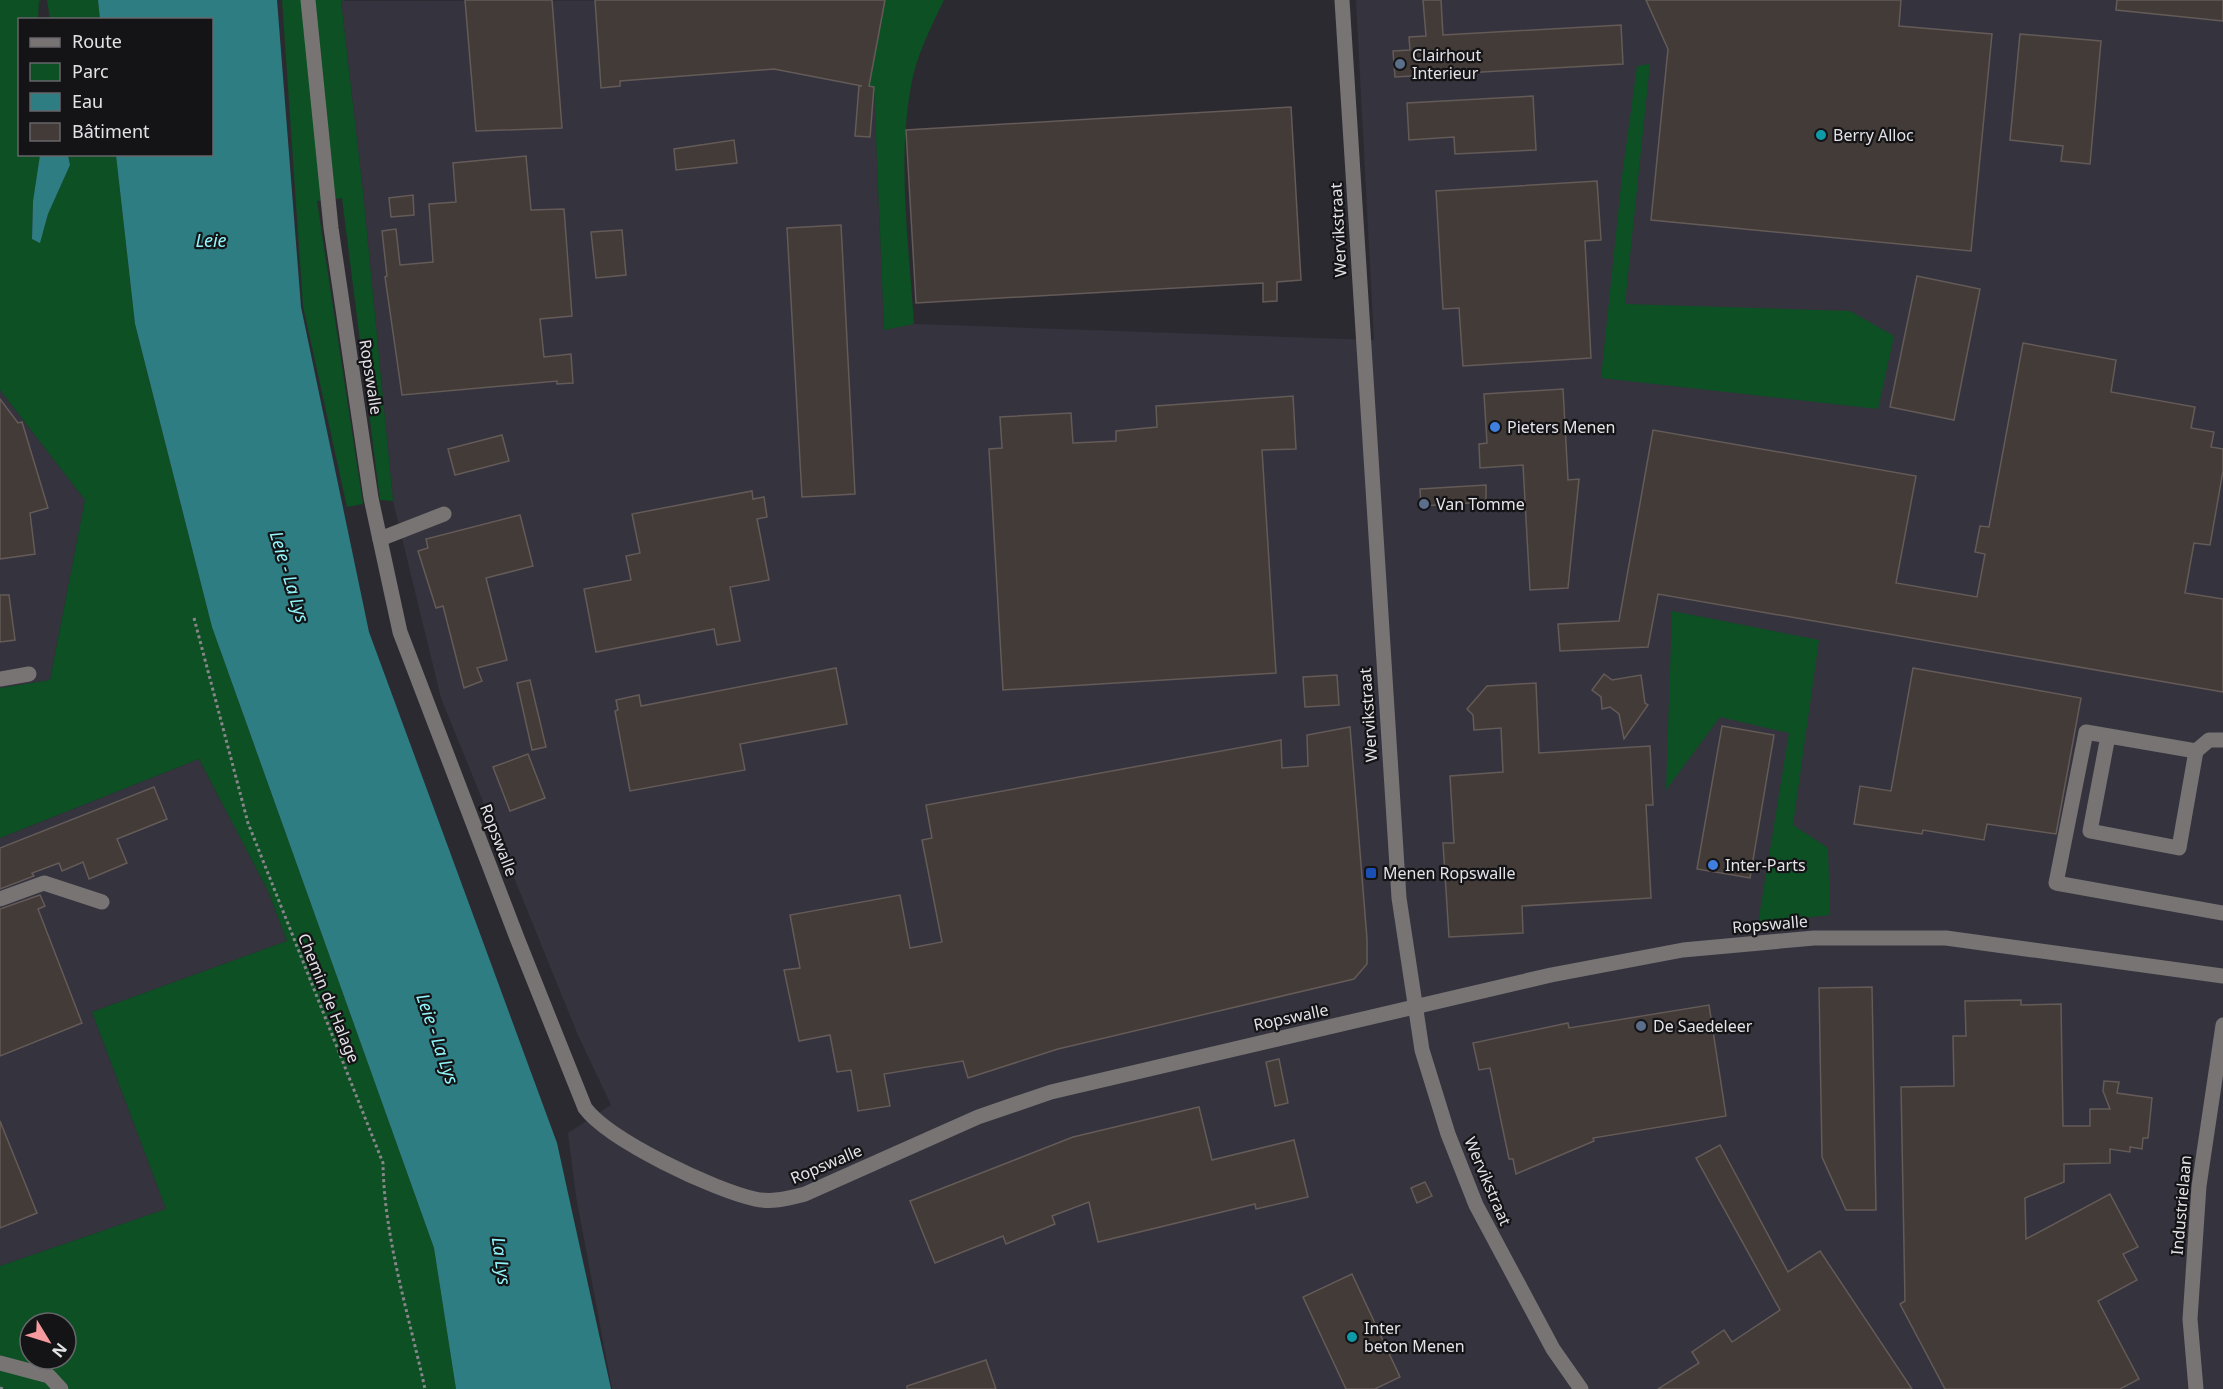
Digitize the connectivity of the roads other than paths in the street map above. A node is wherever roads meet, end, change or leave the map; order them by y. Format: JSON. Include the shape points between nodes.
{"nodes":[{"id":1,"x":308,"y":0,"type":"edge"},
{"id":2,"x":1342,"y":0,"type":"edge"},
{"id":3,"x":444,"y":514,"type":"dead end"},
{"id":4,"x":380,"y":539,"type":"junction"},
{"id":5,"x":29,"y":674,"type":"dead end"},
{"id":6,"x":0,"y":679,"type":"edge"},
{"id":7,"x":2108,"y":736,"type":"junction"},
{"id":8,"x":2223,"y":740,"type":"edge"},
{"id":9,"x":2196,"y":751,"type":"junction"},
{"id":10,"x":0,"y":899,"type":"edge"},
{"id":11,"x":102,"y":902,"type":"dead end"},
{"id":12,"x":2223,"y":912,"type":"edge"},
{"id":13,"x":2223,"y":976,"type":"edge"},
{"id":14,"x":1416,"y":1008,"type":"junction"},
{"id":15,"x":2223,"y":1025,"type":"edge"},
{"id":16,"x":0,"y":1363,"type":"edge"},
{"id":17,"x":61,"y":1389,"type":"edge"},
{"id":18,"x":1581,"y":1389,"type":"edge"},
{"id":19,"x":2196,"y":1389,"type":"edge"}],
"edges":[{"from":1,"to":4,"type":"street","name":"Ropswalle","via":[[331,228]]},
{"from":2,"to":14,"type":"street","name":"Wervikstraat","via":[[1398,886]]},
{"from":3,"to":4,"type":"street"},
{"from":4,"to":14,"type":"street","name":"Ropswalle","via":[[400,632],[585,1108],[624,1140],[713,1185],[757,1200],[783,1200],[805,1194],[978,1117],[1051,1092]]},
{"from":5,"to":6,"type":"street"},
{"from":7,"to":9,"type":"street"},
{"from":7,"to":9,"type":"street","via":[[2091,831],[2179,848]]},
{"from":7,"to":12,"type":"street","via":[[2086,732],[2056,884]]},
{"from":8,"to":9,"type":"street","via":[[2209,740]]},
{"from":10,"to":11,"type":"street","via":[[44,883]]},
{"from":13,"to":14,"type":"street","name":"Ropswalle","via":[[1946,938],[1815,938],[1683,950],[1551,975]]},
{"from":14,"to":18,"type":"street","name":"Wervikstraat","via":[[1425,1060],[1476,1205],[1553,1348]]},
{"from":15,"to":19,"type":"street","name":"Industrielaan","via":[[2198,1208],[2190,1319]]},
{"from":16,"to":17,"type":"street","via":[[49,1376]]}]}
